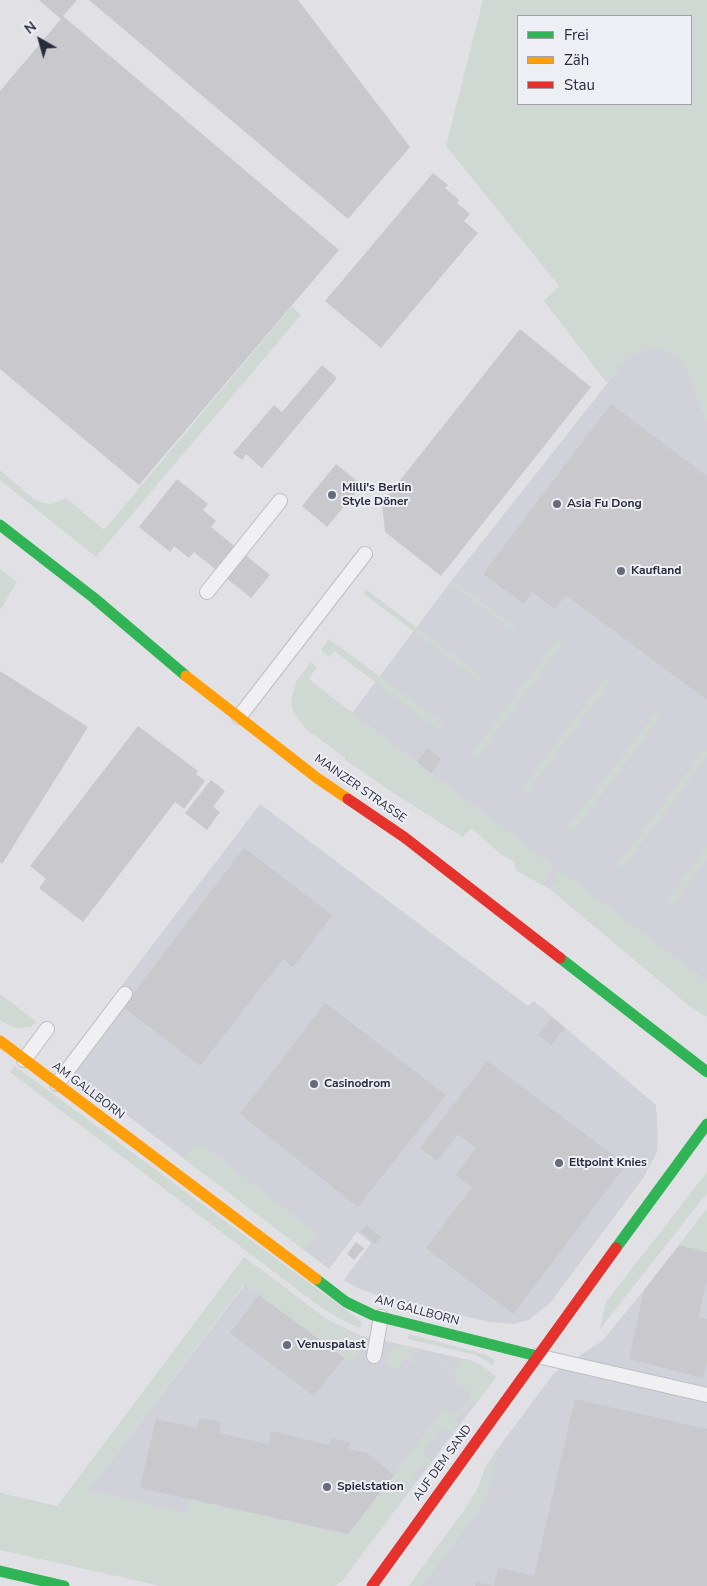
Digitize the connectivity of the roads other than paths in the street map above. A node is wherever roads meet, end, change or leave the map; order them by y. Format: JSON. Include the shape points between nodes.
{"nodes":[{"id":1,"x":280,"y":501,"type":"dead end"},
{"id":2,"x":0,"y":525,"type":"edge"},
{"id":3,"x":365,"y":554,"type":"dead end"},
{"id":4,"x":207,"y":592,"type":"dead end"},
{"id":5,"x":239,"y":717,"type":"junction"},
{"id":6,"x":125,"y":994,"type":"dead end"},
{"id":7,"x":47,"y":1029,"type":"dead end"},
{"id":8,"x":2,"y":1048,"type":"edge"},
{"id":9,"x":24,"y":1060,"type":"junction"},
{"id":10,"x":707,"y":1072,"type":"edge"},
{"id":11,"x":56,"y":1084,"type":"junction"},
{"id":12,"x":707,"y":1124,"type":"edge"},
{"id":13,"x":381,"y":1317,"type":"junction"},
{"id":14,"x":374,"y":1356,"type":"dead end"},
{"id":15,"x":537,"y":1356,"type":"junction"},
{"id":16,"x":707,"y":1395,"type":"edge"},
{"id":17,"x":0,"y":1572,"type":"edge"},
{"id":18,"x":64,"y":1586,"type":"edge"},
{"id":19,"x":372,"y":1586,"type":"edge"}],
"edges":[{"from":1,"to":4,"type":"lane"},
{"from":2,"to":5,"type":"street","name":"MAINZER STRASSE"},
{"from":3,"to":5,"type":"lane"},
{"from":5,"to":10,"type":"street","name":"MAINZER STRASSE","via":[[317,778],[404,837]]},
{"from":6,"to":11,"type":"lane"},
{"from":7,"to":9,"type":"lane"},
{"from":8,"to":9,"type":"street","name":"AM GALLBORN"},
{"from":9,"to":11,"type":"street","name":"AM GALLBORN"},
{"from":11,"to":13,"type":"street","name":"AM GALLBORN","via":[[333,1293],[359,1309]]},
{"from":12,"to":15,"type":"street"},
{"from":13,"to":14,"type":"lane"},
{"from":13,"to":15,"type":"street","name":"AM GALLBORN"},
{"from":15,"to":16,"type":"lane"},
{"from":15,"to":19,"type":"street","name":"AUF DEM SAND"},
{"from":17,"to":18,"type":"street"}]}
